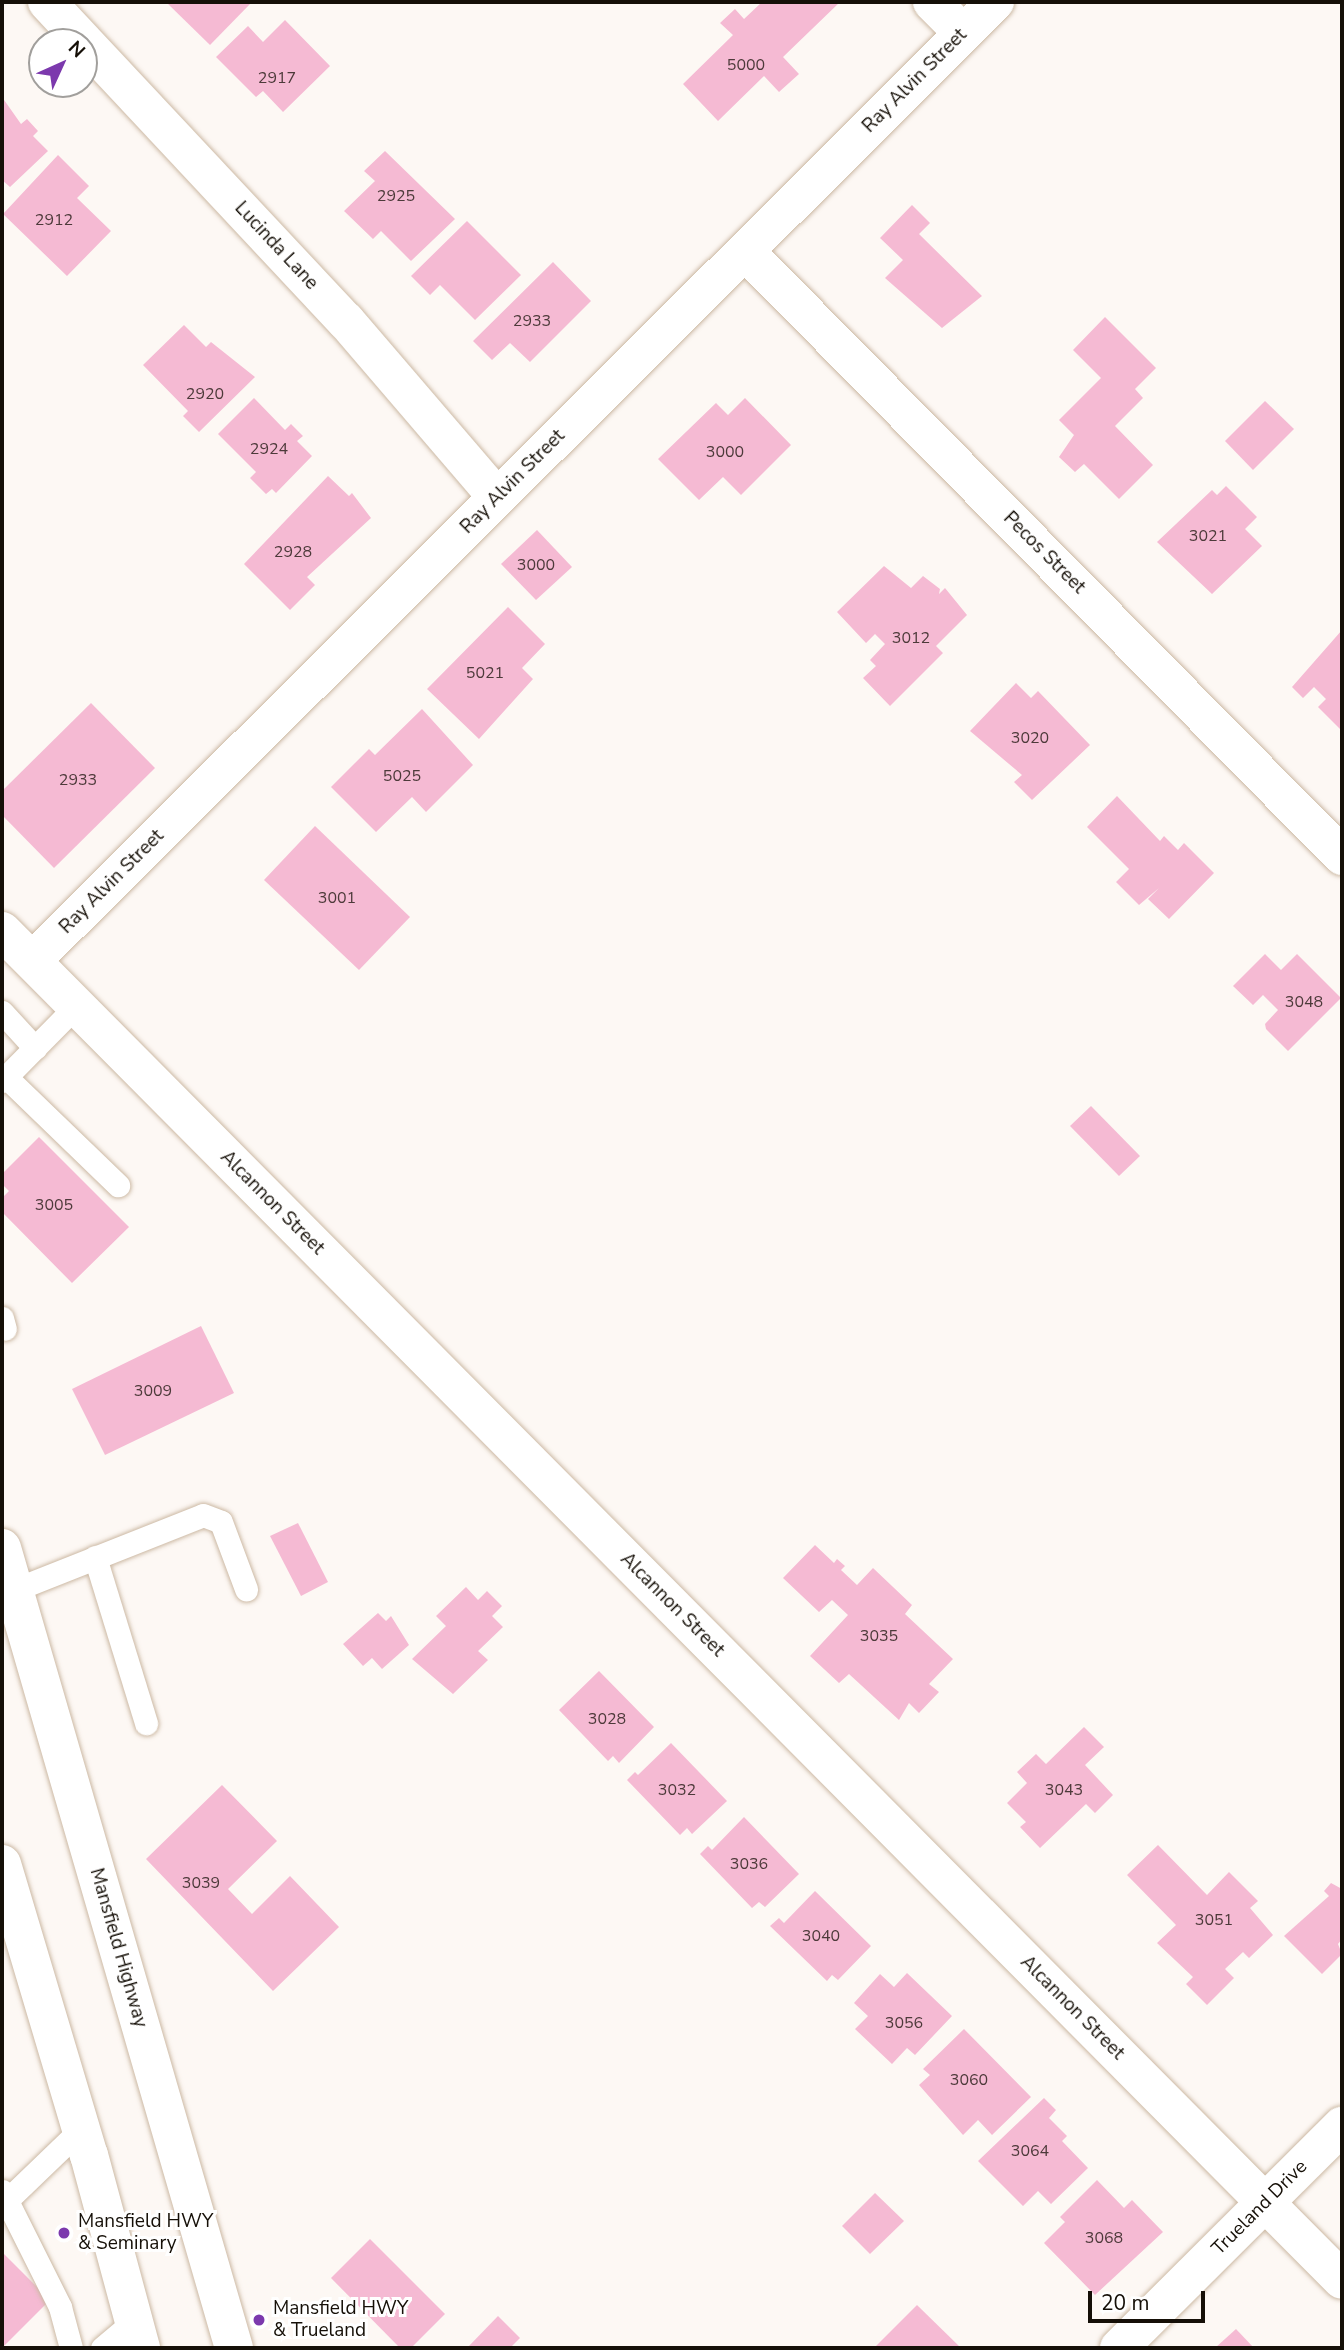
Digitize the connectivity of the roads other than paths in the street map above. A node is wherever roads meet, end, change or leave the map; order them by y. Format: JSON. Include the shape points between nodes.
{"nodes":[{"id":1,"x":47,"y":2,"type":"edge"},
{"id":2,"x":932,"y":2,"type":"edge"},
{"id":3,"x":995,"y":2,"type":"edge"},
{"id":4,"x":963,"y":33,"type":"junction"},
{"id":5,"x":745,"y":251,"type":"junction"},
{"id":6,"x":497,"y":497,"type":"junction"},
{"id":7,"x":1342,"y":856,"type":"edge"},
{"id":8,"x":2,"y":931,"type":"edge"},
{"id":9,"x":32,"y":961,"type":"junction"},
{"id":10,"x":76,"y":1006,"type":"junction"},
{"id":11,"x":2,"y":1012,"type":"edge"},
{"id":12,"x":34,"y":1048,"type":"junction"},
{"id":13,"x":4,"y":1079,"type":"edge"},
{"id":14,"x":118,"y":1185,"type":"dead end"},
{"id":15,"x":2,"y":1548,"type":"edge"},
{"id":16,"x":95,"y":1557,"type":"junction"},
{"id":17,"x":246,"y":1589,"type":"dead end"},
{"id":18,"x":14,"y":1590,"type":"junction"},
{"id":19,"x":146,"y":1723,"type":"dead end"},
{"id":20,"x":2,"y":1865,"type":"edge"},
{"id":21,"x":1342,"y":2126,"type":"edge"},
{"id":22,"x":81,"y":2129,"type":"junction"},
{"id":23,"x":4,"y":2198,"type":"edge"},
{"id":24,"x":1265,"y":2202,"type":"junction"},
{"id":25,"x":1342,"y":2280,"type":"edge"},
{"id":26,"x":137,"y":2335,"type":"edge"},
{"id":27,"x":71,"y":2348,"type":"edge"},
{"id":28,"x":102,"y":2348,"type":"edge"},
{"id":29,"x":234,"y":2348,"type":"edge"},
{"id":30,"x":1119,"y":2348,"type":"edge"}],
"edges":[{"from":1,"to":6,"type":"street","name":"Lucinda Lane","via":[[346,321]]},
{"from":2,"to":4,"type":"street"},
{"from":3,"to":4,"type":"street","name":"Ray Alvin Street"},
{"from":4,"to":5,"type":"street","name":"Ray Alvin Street"},
{"from":5,"to":6,"type":"street","name":"Ray Alvin Street"},
{"from":5,"to":7,"type":"street","name":"Pecos Street"},
{"from":6,"to":9,"type":"street","name":"Ray Alvin Street"},
{"from":8,"to":9,"type":"street","name":"Alcannon Street"},
{"from":9,"to":10,"type":"street","name":"Alcannon Street"},
{"from":10,"to":12,"type":"lane"},
{"from":10,"to":24,"type":"street","name":"Alcannon Street"},
{"from":11,"to":12,"type":"lane"},
{"from":12,"to":13,"type":"lane"},
{"from":13,"to":14,"type":"lane"},
{"from":15,"to":18,"type":"street","name":"Mansfield Highway"},
{"from":16,"to":17,"type":"lane","via":[[203,1515],[221,1522]]},
{"from":16,"to":18,"type":"lane"},
{"from":16,"to":19,"type":"lane"},
{"from":18,"to":29,"type":"street","name":"Mansfield Highway"},
{"from":20,"to":22,"type":"street"},
{"from":21,"to":24,"type":"street","name":"Trueland Drive"},
{"from":22,"to":23,"type":"lane"},
{"from":22,"to":26,"type":"street"},
{"from":23,"to":27,"type":"lane","via":[[60,2306]]},
{"from":24,"to":25,"type":"street","name":"Alcannon Street"},
{"from":24,"to":30,"type":"street","name":"Trueland Drive"},
{"from":26,"to":28,"type":"lane"}]}
